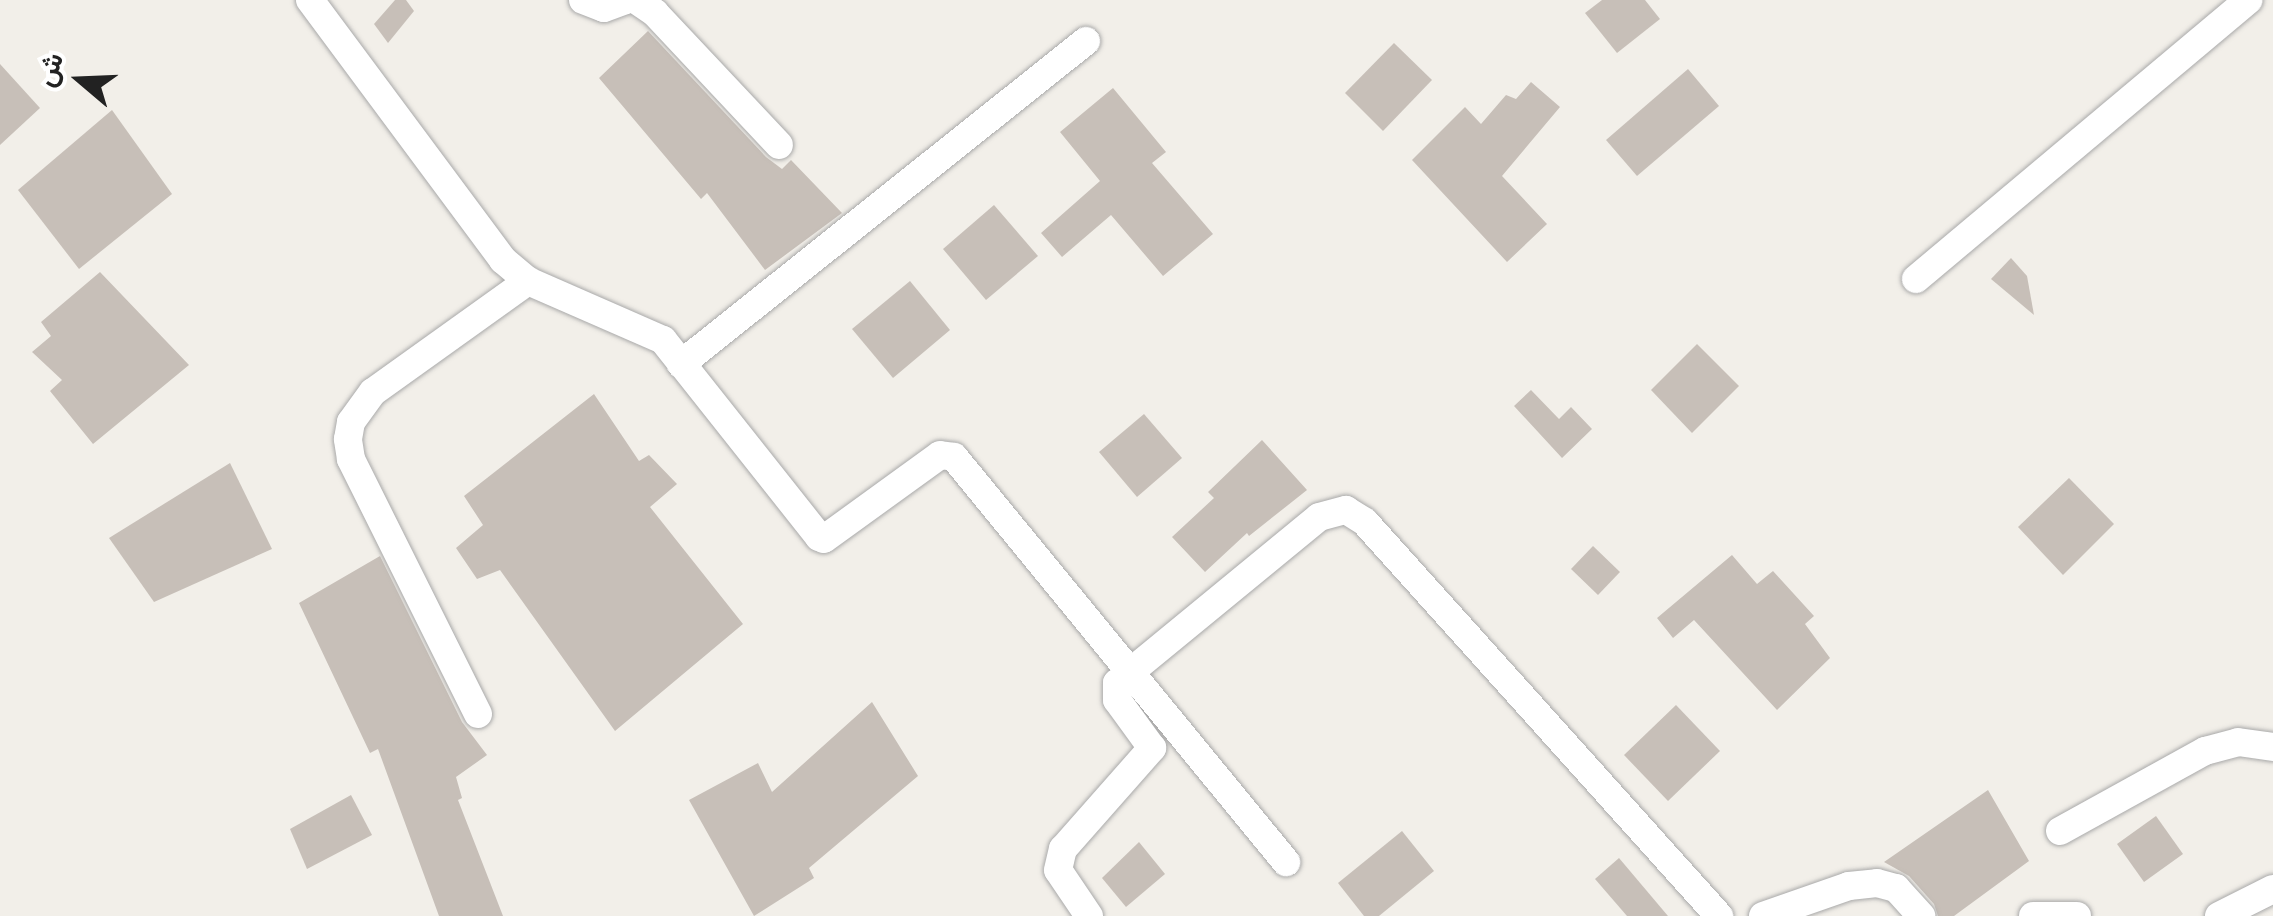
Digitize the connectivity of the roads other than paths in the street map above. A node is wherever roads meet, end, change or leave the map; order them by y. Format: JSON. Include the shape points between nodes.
{"nodes":[{"id":1,"x":310,"y":0,"type":"edge"},
{"id":2,"x":583,"y":0,"type":"edge"},
{"id":3,"x":626,"y":0,"type":"edge"},
{"id":4,"x":636,"y":0,"type":"edge"},
{"id":5,"x":2250,"y":0,"type":"edge"},
{"id":6,"x":1086,"y":41,"type":"dead end"},
{"id":7,"x":779,"y":145,"type":"dead end"},
{"id":8,"x":1916,"y":279,"type":"dead end"},
{"id":9,"x":528,"y":280,"type":"junction"},
{"id":10,"x":681,"y":364,"type":"junction"},
{"id":11,"x":1129,"y":670,"type":"junction"},
{"id":12,"x":478,"y":714,"type":"dead end"},
{"id":13,"x":2273,"y":747,"type":"edge"},
{"id":14,"x":2060,"y":831,"type":"dead end"},
{"id":15,"x":1286,"y":862,"type":"dead end"},
{"id":16,"x":2273,"y":889,"type":"edge"},
{"id":17,"x":1089,"y":916,"type":"edge"},
{"id":18,"x":1719,"y":916,"type":"edge"},
{"id":19,"x":1763,"y":916,"type":"edge"},
{"id":20,"x":1921,"y":916,"type":"edge"},
{"id":21,"x":2033,"y":916,"type":"edge"},
{"id":22,"x":2077,"y":916,"type":"edge"},
{"id":23,"x":2219,"y":916,"type":"edge"}],
"edges":[{"from":1,"to":9,"type":"street","via":[[503,260]]},
{"from":2,"to":3,"type":"street","via":[[604,8]]},
{"from":4,"to":7,"type":"street"},
{"from":5,"to":8,"type":"street"},
{"from":6,"to":10,"type":"street"},
{"from":9,"to":10,"type":"street","via":[[654,335]]},
{"from":9,"to":12,"type":"street","via":[[373,392],[351,422],[348,439],[351,459]]},
{"from":10,"to":11,"type":"street","via":[[822,539],[940,455],[954,457]]},
{"from":11,"to":15,"type":"street"},
{"from":11,"to":17,"type":"street","via":[[1117,683],[1117,700],[1152,748],[1059,860],[1058,870]]},
{"from":11,"to":18,"type":"street","via":[[1319,517],[1346,510],[1365,522]]},
{"from":13,"to":14,"type":"street","via":[[2238,742],[2204,751]]},
{"from":16,"to":23,"type":"street"},
{"from":19,"to":20,"type":"street","via":[[1877,883],[1896,888]]},
{"from":21,"to":22,"type":"street"}]}
